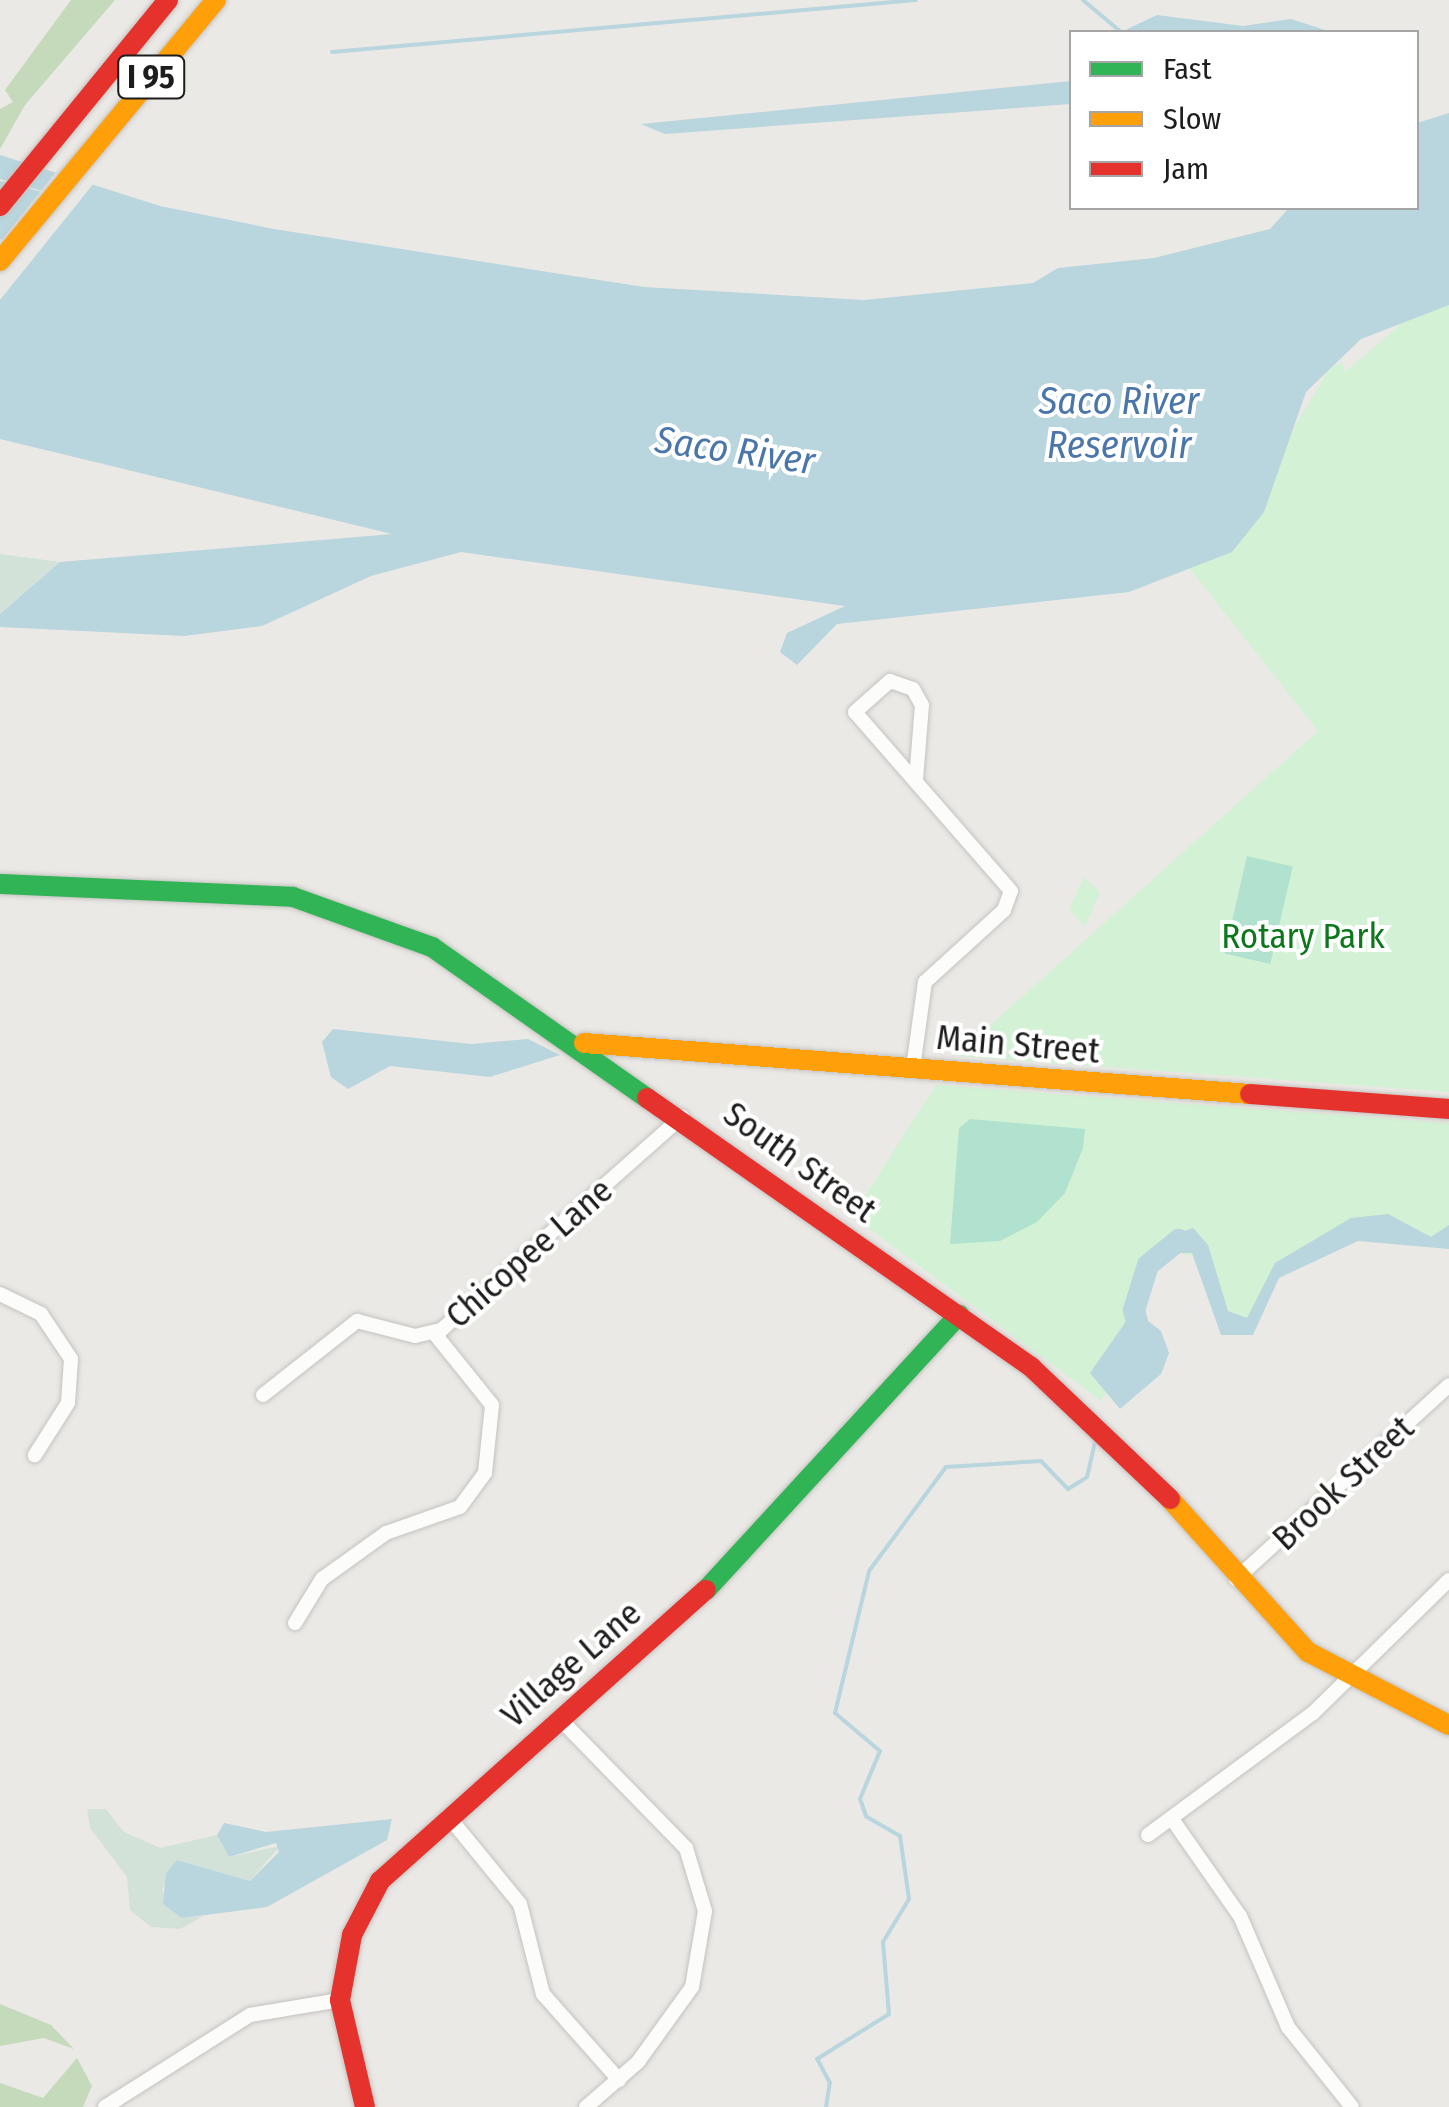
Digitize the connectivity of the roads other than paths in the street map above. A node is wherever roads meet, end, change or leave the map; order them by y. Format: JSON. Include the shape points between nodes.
{"nodes":[{"id":1,"x":168,"y":0,"type":"edge"},
{"id":2,"x":216,"y":0,"type":"edge"},
{"id":3,"x":0,"y":206,"type":"edge"},
{"id":4,"x":0,"y":262,"type":"edge"},
{"id":5,"x":916,"y":780,"type":"junction"},
{"id":6,"x":0,"y":884,"type":"edge"},
{"id":7,"x":582,"y":1043,"type":"junction"},
{"id":8,"x":914,"y":1068,"type":"junction"},
{"id":9,"x":1449,"y":1109,"type":"edge"},
{"id":10,"x":682,"y":1117,"type":"junction"},
{"id":11,"x":0,"y":1294,"type":"edge"},
{"id":12,"x":959,"y":1314,"type":"junction"},
{"id":13,"x":435,"y":1334,"type":"junction"},
{"id":14,"x":1449,"y":1385,"type":"edge"},
{"id":15,"x":264,"y":1394,"type":"dead end"},
{"id":16,"x":35,"y":1455,"type":"dead end"},
{"id":17,"x":1236,"y":1579,"type":"junction"},
{"id":18,"x":1449,"y":1580,"type":"edge"},
{"id":19,"x":295,"y":1623,"type":"dead end"},
{"id":20,"x":1350,"y":1679,"type":"junction"},
{"id":21,"x":559,"y":1718,"type":"junction"},
{"id":22,"x":1449,"y":1725,"type":"edge"},
{"id":23,"x":448,"y":1816,"type":"junction"},
{"id":24,"x":1172,"y":1819,"type":"junction"},
{"id":25,"x":1148,"y":1835,"type":"dead end"},
{"id":26,"x":340,"y":2000,"type":"junction"},
{"id":27,"x":619,"y":2080,"type":"junction"},
{"id":28,"x":106,"y":2107,"type":"edge"},
{"id":29,"x":364,"y":2107,"type":"edge"},
{"id":30,"x":586,"y":2107,"type":"edge"},
{"id":31,"x":1352,"y":2107,"type":"edge"}],
"edges":[{"from":1,"to":3,"type":"main road","number":"I 95"},
{"from":2,"to":4,"type":"main road","number":"I 95"},
{"from":5,"to":5,"type":"street","via":[[855,712],[890,681],[914,689],[922,705]]},
{"from":5,"to":8,"type":"street","via":[[1011,891],[1004,910],[926,982]]},
{"from":6,"to":7,"type":"main road","name":"South Street","via":[[238,892],[344,908],[432,946]]},
{"from":7,"to":8,"type":"main road","name":"Main Street"},
{"from":7,"to":10,"type":"main road","name":"South Street"},
{"from":8,"to":9,"type":"main road","name":"Main Street"},
{"from":10,"to":12,"type":"main road","name":"South Street"},
{"from":10,"to":13,"type":"street","name":"Chicopee Lane"},
{"from":11,"to":16,"type":"street","via":[[40,1314],[71,1359],[68,1402]]},
{"from":12,"to":17,"type":"main road","name":"South Street","via":[[1096,1420]]},
{"from":12,"to":21,"type":"main road","name":"Village Lane","via":[[747,1552]]},
{"from":13,"to":15,"type":"street","name":"Chicopee Lane","via":[[357,1321]]},
{"from":13,"to":19,"type":"street","via":[[492,1405],[484,1474],[460,1508],[386,1533],[322,1580]]},
{"from":14,"to":17,"type":"street","name":"Brook Street"},
{"from":17,"to":20,"type":"main road","name":"South Street","via":[[1295,1641]]},
{"from":18,"to":20,"type":"street"},
{"from":20,"to":22,"type":"main road","name":"South Street"},
{"from":20,"to":24,"type":"street"},
{"from":21,"to":23,"type":"main road","name":"Village Lane"},
{"from":21,"to":27,"type":"street","via":[[686,1848],[704,1900],[692,1987]]},
{"from":23,"to":26,"type":"main road","name":"Village Lane","via":[[367,1901]]},
{"from":23,"to":27,"type":"street","via":[[520,1904],[548,2002]]},
{"from":24,"to":25,"type":"street"},
{"from":24,"to":31,"type":"street","via":[[1240,1916],[1288,2026]]},
{"from":26,"to":28,"type":"street","via":[[288,2001],[250,2014]]},
{"from":26,"to":29,"type":"main road","name":"Village Lane"},
{"from":27,"to":30,"type":"street"}]}
